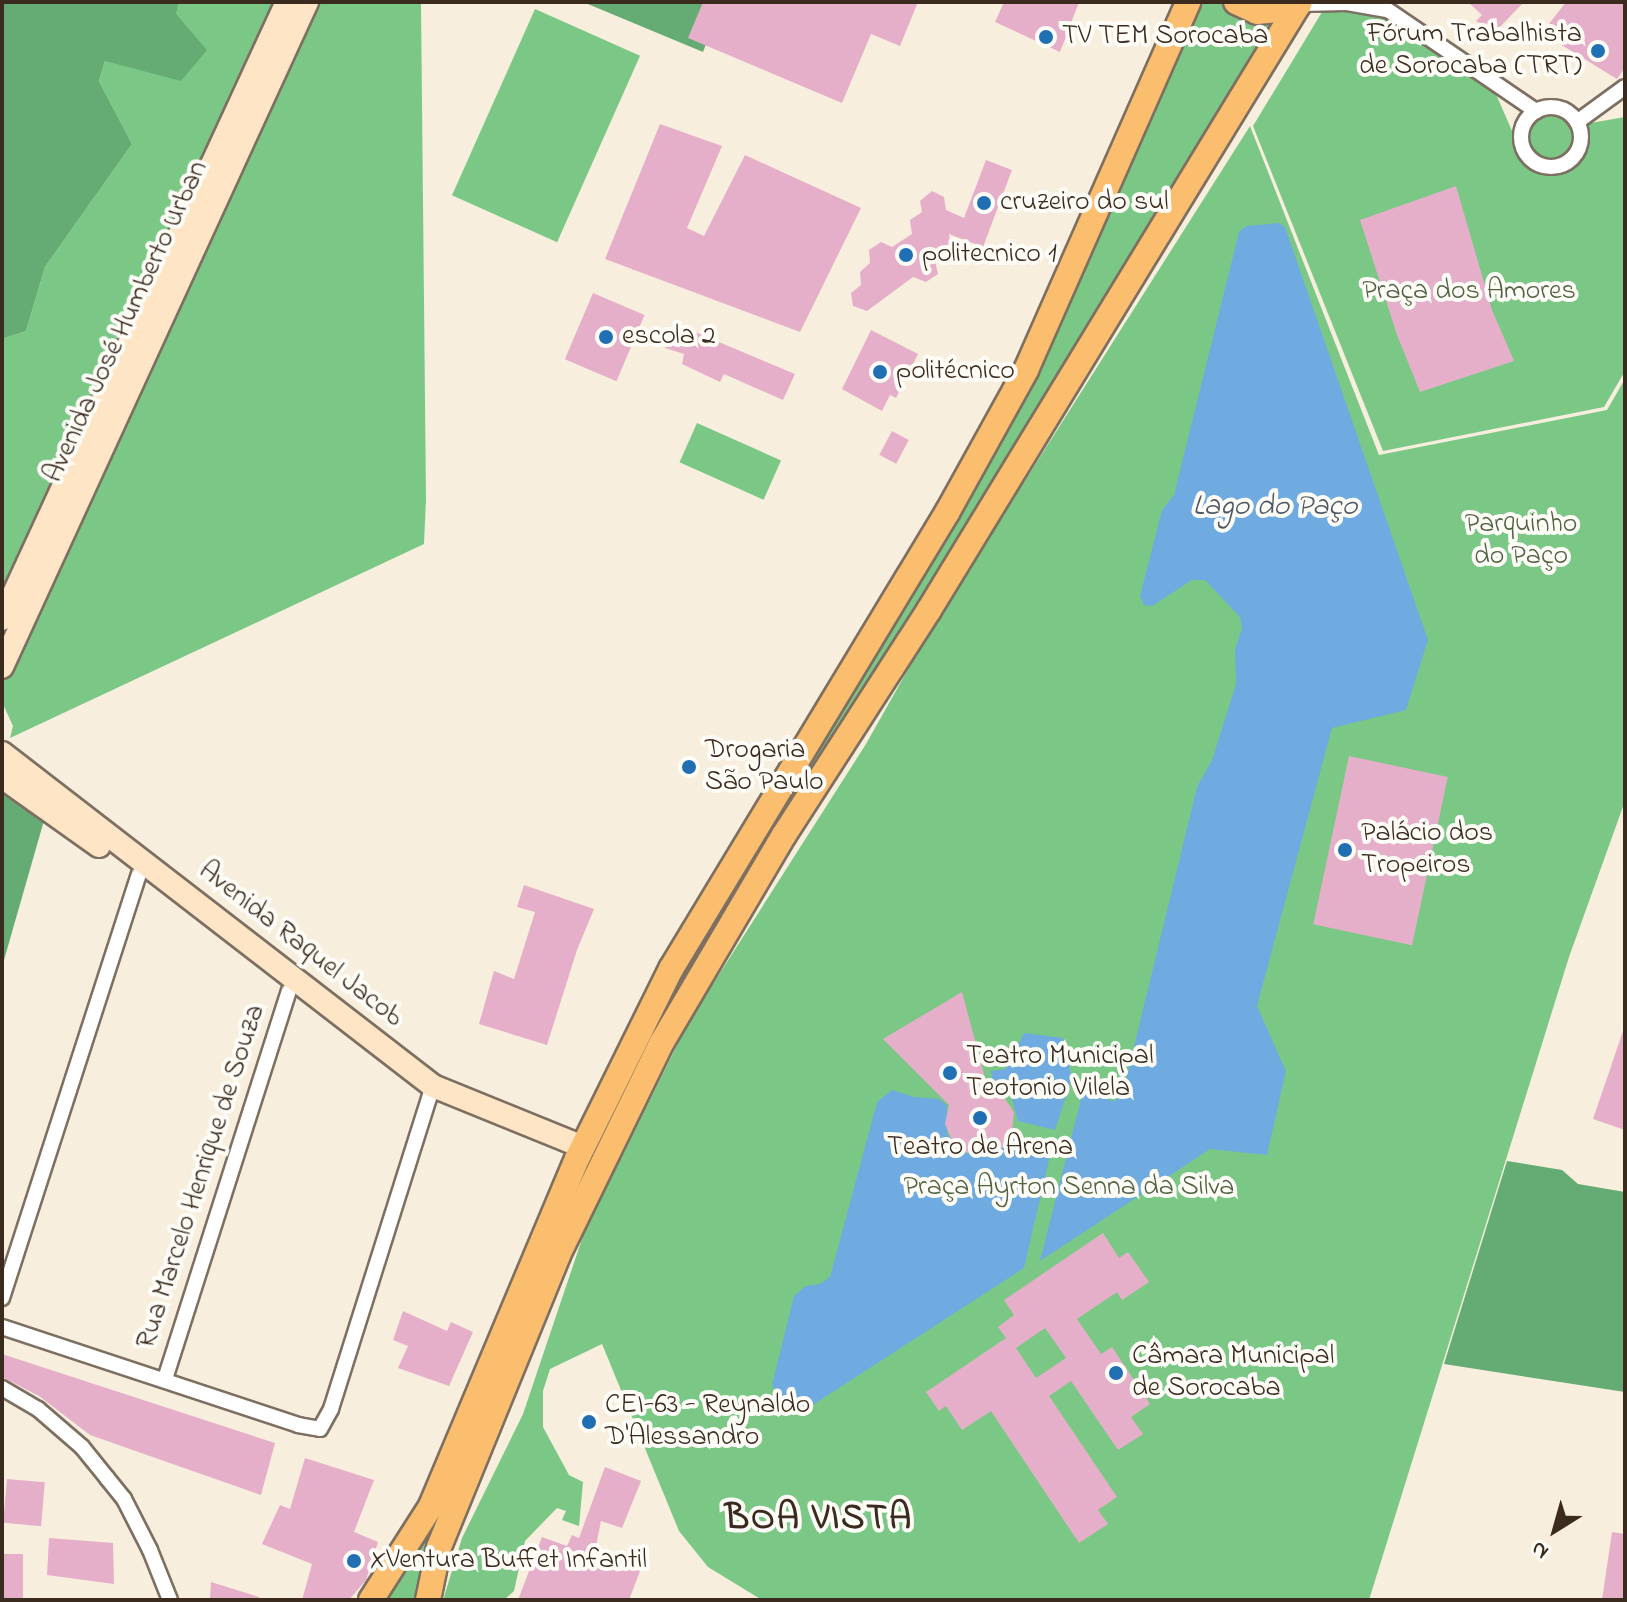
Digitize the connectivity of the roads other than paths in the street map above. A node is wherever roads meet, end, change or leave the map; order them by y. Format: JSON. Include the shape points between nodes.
{"nodes":[{"id":1,"x":287,"y":2,"type":"edge"},
{"id":2,"x":307,"y":2,"type":"edge"},
{"id":3,"x":1188,"y":2,"type":"edge"},
{"id":4,"x":1236,"y":2,"type":"edge"},
{"id":5,"x":1299,"y":3,"type":"edge"},
{"id":6,"x":1380,"y":6,"type":"edge"},
{"id":7,"x":1625,"y":87,"type":"edge"},
{"id":8,"x":1536,"y":111,"type":"junction"},
{"id":9,"x":1577,"y":122,"type":"junction"},
{"id":10,"x":2,"y":619,"type":"edge"},
{"id":11,"x":2,"y":667,"type":"edge"},
{"id":12,"x":2,"y":753,"type":"edge"},
{"id":13,"x":2,"y":777,"type":"edge"},
{"id":14,"x":139,"y":875,"type":"junction"},
{"id":15,"x":289,"y":991,"type":"junction"},
{"id":16,"x":430,"y":1092,"type":"junction"},
{"id":17,"x":580,"y":1153,"type":"junction"},
{"id":18,"x":2,"y":1298,"type":"edge"},
{"id":19,"x":2,"y":1327,"type":"edge"},
{"id":20,"x":165,"y":1379,"type":"junction"},
{"id":21,"x":2,"y":1388,"type":"edge"},
{"id":22,"x":170,"y":1600,"type":"edge"},
{"id":23,"x":371,"y":1600,"type":"edge"},
{"id":24,"x":428,"y":1600,"type":"edge"}],
"edges":[{"from":1,"to":10,"type":"street","name":"Avenida José Humberto Urban"},
{"from":2,"to":11,"type":"street","name":"Avenida José Humberto Urban"},
{"from":3,"to":17,"type":"main road","via":[[1026,370],[903,587],[688,936]]},
{"from":4,"to":5,"type":"main road","via":[[1257,12]]},
{"from":5,"to":6,"type":"street"},
{"from":5,"to":24,"type":"main road","via":[[929,610],[769,859],[662,1042],[558,1255],[439,1547]]},
{"from":6,"to":8,"type":"street"},
{"from":7,"to":9,"type":"street"},
{"from":8,"to":9,"type":"street","via":[[1563,109]]},
{"from":8,"to":9,"type":"street","via":[[1520,136],[1526,155],[1543,167],[1572,160],[1581,142]]},
{"from":12,"to":16,"type":"street","name":"Avenida Raquel Jacob"},
{"from":13,"to":14,"type":"street","name":"Avenida Raquel Jacob"},
{"from":14,"to":15,"type":"street","name":"Avenida Raquel Jacob"},
{"from":14,"to":18,"type":"street"},
{"from":15,"to":16,"type":"street","name":"Avenida Raquel Jacob"},
{"from":15,"to":20,"type":"street","name":"Rua Marcelo Henrique de Souza"},
{"from":16,"to":17,"type":"street","name":"Avenida Raquel Jacob"},
{"from":16,"to":20,"type":"street","via":[[326,1423],[320,1429],[298,1425]]},
{"from":17,"to":23,"type":"main road","via":[[431,1506]]},
{"from":19,"to":20,"type":"street"},
{"from":21,"to":22,"type":"street","via":[[38,1409],[82,1447],[124,1499]]}]}
